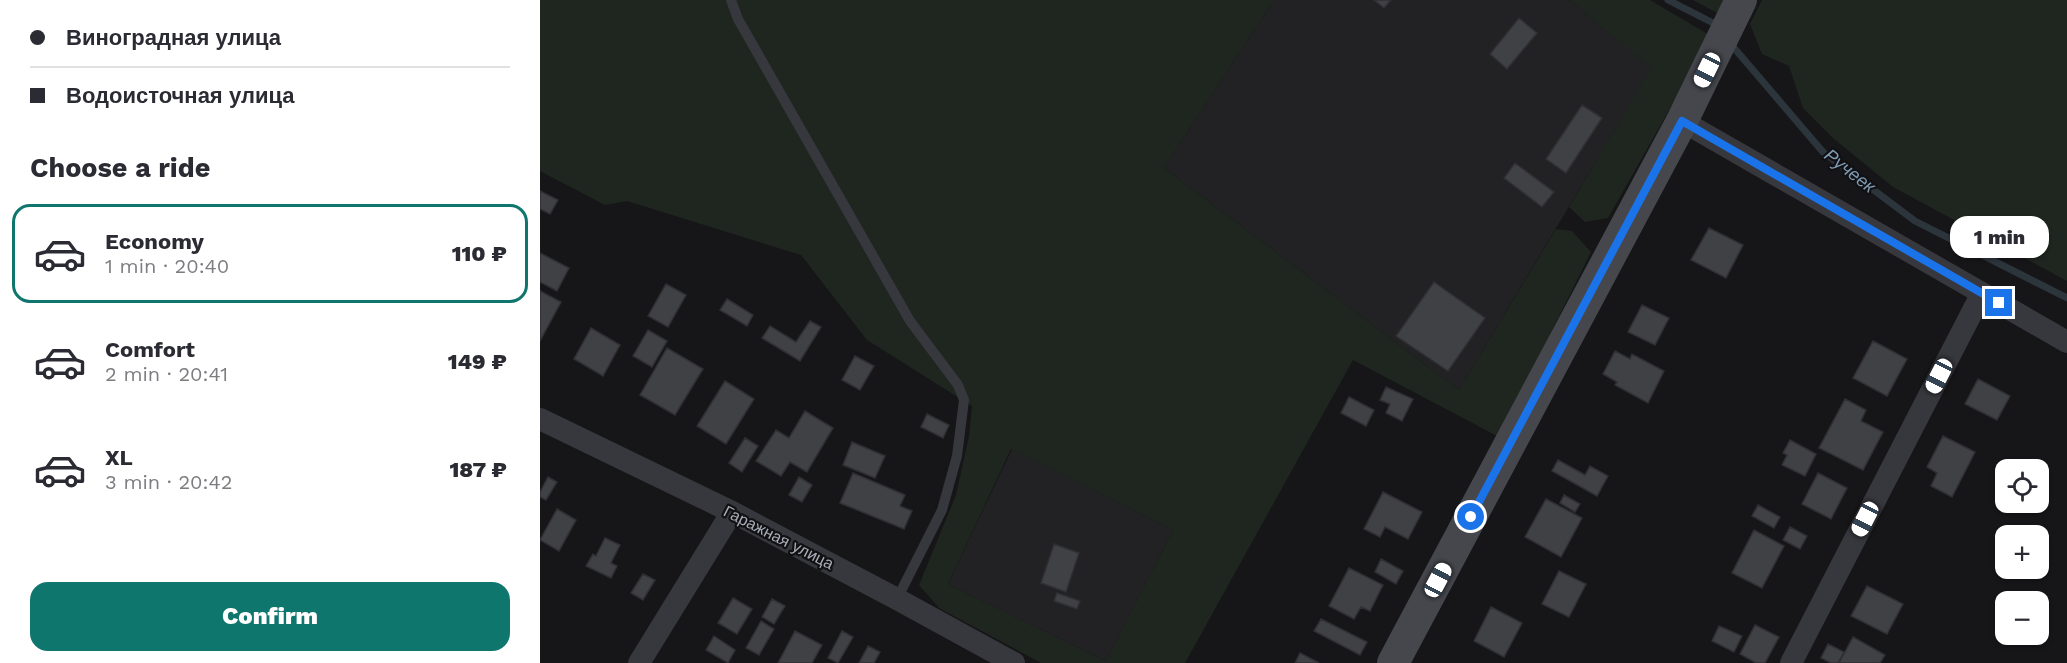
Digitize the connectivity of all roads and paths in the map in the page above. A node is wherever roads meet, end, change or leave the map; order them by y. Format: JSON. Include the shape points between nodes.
{"nodes":[{"id":1,"x":731,"y":0,"type":"edge"},
{"id":2,"x":1736,"y":10,"type":"edge"},
{"id":3,"x":1682,"y":121,"type":"junction"},
{"id":4,"x":1982,"y":293,"type":"junction"},
{"id":5,"x":2067,"y":342,"type":"edge"},
{"id":6,"x":540,"y":419,"type":"edge"},
{"id":7,"x":732,"y":512,"type":"junction"},
{"id":8,"x":897,"y":599,"type":"junction"},
{"id":9,"x":639,"y":663,"type":"edge"},
{"id":10,"x":1014,"y":663,"type":"edge"},
{"id":11,"x":1393,"y":663,"type":"edge"},
{"id":12,"x":1791,"y":663,"type":"edge"}],
"edges":[{"from":1,"to":8,"type":"lane","via":[[738,19],[910,321],[958,385],[964,400],[957,456],[942,510]]},
{"from":2,"to":3,"type":"street"},
{"from":3,"to":4,"type":"street"},
{"from":3,"to":11,"type":"street"},
{"from":4,"to":5,"type":"street"},
{"from":4,"to":12,"type":"street"},
{"from":6,"to":7,"type":"street","name":"Гаражная улица"},
{"from":7,"to":8,"type":"street","name":"Гаражная улица"},
{"from":7,"to":9,"type":"street"},
{"from":8,"to":10,"type":"street","name":"Гаражная улица"}]}
